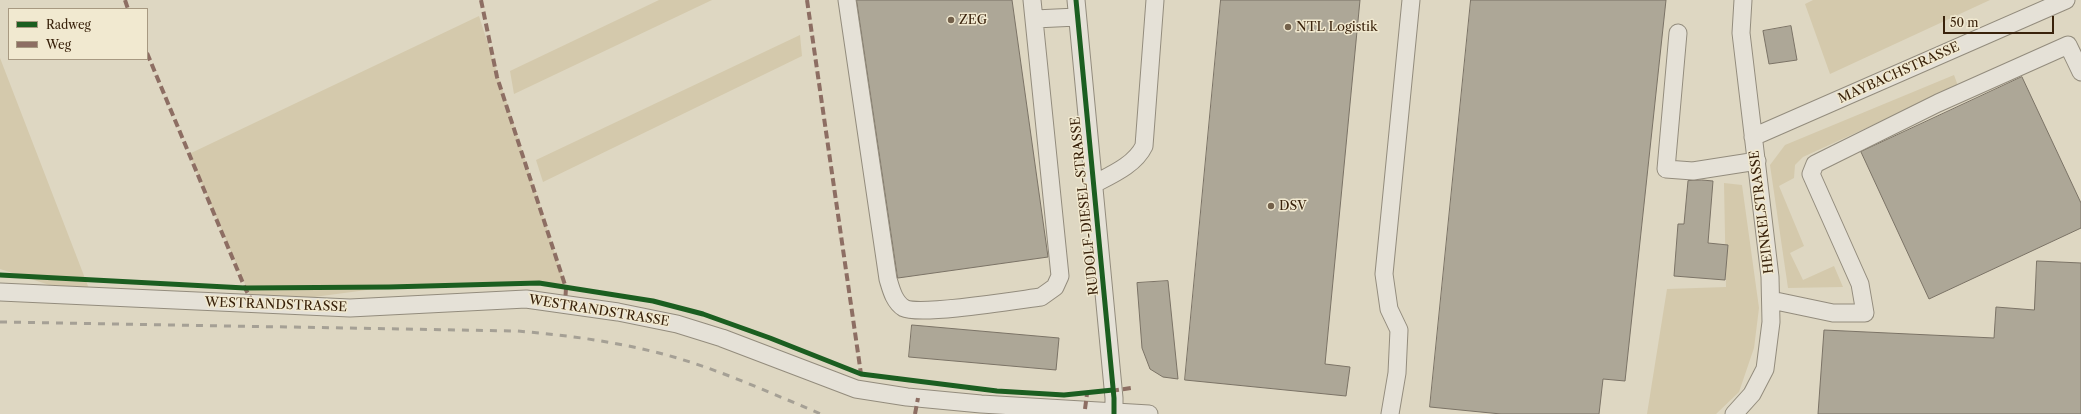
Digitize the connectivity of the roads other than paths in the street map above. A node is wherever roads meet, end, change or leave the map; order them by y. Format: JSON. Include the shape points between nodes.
{"nodes":[{"id":1,"x":847,"y":0,"type":"edge"},
{"id":2,"x":1032,"y":0,"type":"edge"},
{"id":3,"x":1155,"y":0,"type":"edge"},
{"id":4,"x":1411,"y":0,"type":"edge"},
{"id":5,"x":1743,"y":0,"type":"edge"},
{"id":6,"x":2066,"y":0,"type":"edge"},
{"id":7,"x":1076,"y":8,"type":"edge"},
{"id":8,"x":1035,"y":19,"type":"junction"},
{"id":9,"x":1678,"y":33,"type":"dead end"},
{"id":10,"x":2081,"y":72,"type":"edge"},
{"id":11,"x":1753,"y":137,"type":"junction"},
{"id":12,"x":1757,"y":161,"type":"junction"},
{"id":13,"x":1094,"y":184,"type":"junction"},
{"id":14,"x":0,"y":292,"type":"edge"},
{"id":15,"x":1771,"y":300,"type":"junction"},
{"id":16,"x":1085,"y":412,"type":"edge"},
{"id":17,"x":1114,"y":412,"type":"edge"},
{"id":18,"x":1149,"y":414,"type":"edge"},
{"id":19,"x":1390,"y":414,"type":"edge"},
{"id":20,"x":1734,"y":414,"type":"edge"}],
"edges":[{"from":1,"to":8,"type":"street","via":[[888,279],[894,297],[904,308],[925,311],[1041,297],[1054,287],[1060,276]]},
{"from":2,"to":8,"type":"street"},
{"from":3,"to":13,"type":"street","via":[[1144,146],[1129,164]]},
{"from":4,"to":19,"type":"street","via":[[1384,274],[1389,310],[1399,330],[1397,373]]},
{"from":5,"to":11,"type":"street","name":"HEINKELSTRASSE","via":[[1741,33]]},
{"from":6,"to":11,"type":"street","name":"MAYBACHSTRASSE"},
{"from":7,"to":8,"type":"street"},
{"from":7,"to":13,"type":"street","name":"RUDOLF-DIESEL-STRASSE"},
{"from":9,"to":12,"type":"street","via":[[1666,169],[1693,171]]},
{"from":10,"to":15,"type":"street","via":[[2068,45],[1938,103],[1815,164],[1811,174],[1860,284],[1865,314],[1833,313]]},
{"from":11,"to":12,"type":"street","name":"HEINKELSTRASSE"},
{"from":12,"to":15,"type":"street","name":"HEINKELSTRASSE","via":[[1770,270]]},
{"from":13,"to":17,"type":"street","name":"RUDOLF-DIESEL-STRASSE"},
{"from":14,"to":16,"type":"street","name":"WESTRANDSTRASSE","via":[[350,308],[526,299],[618,312],[677,324],[722,338],[856,389],[907,397]]},
{"from":15,"to":20,"type":"street","name":"HEINKELSTRASSE","via":[[1765,369],[1752,394]]},
{"from":16,"to":17,"type":"street","name":"WESTRANDSTRASSE"},
{"from":17,"to":18,"type":"street"}]}
